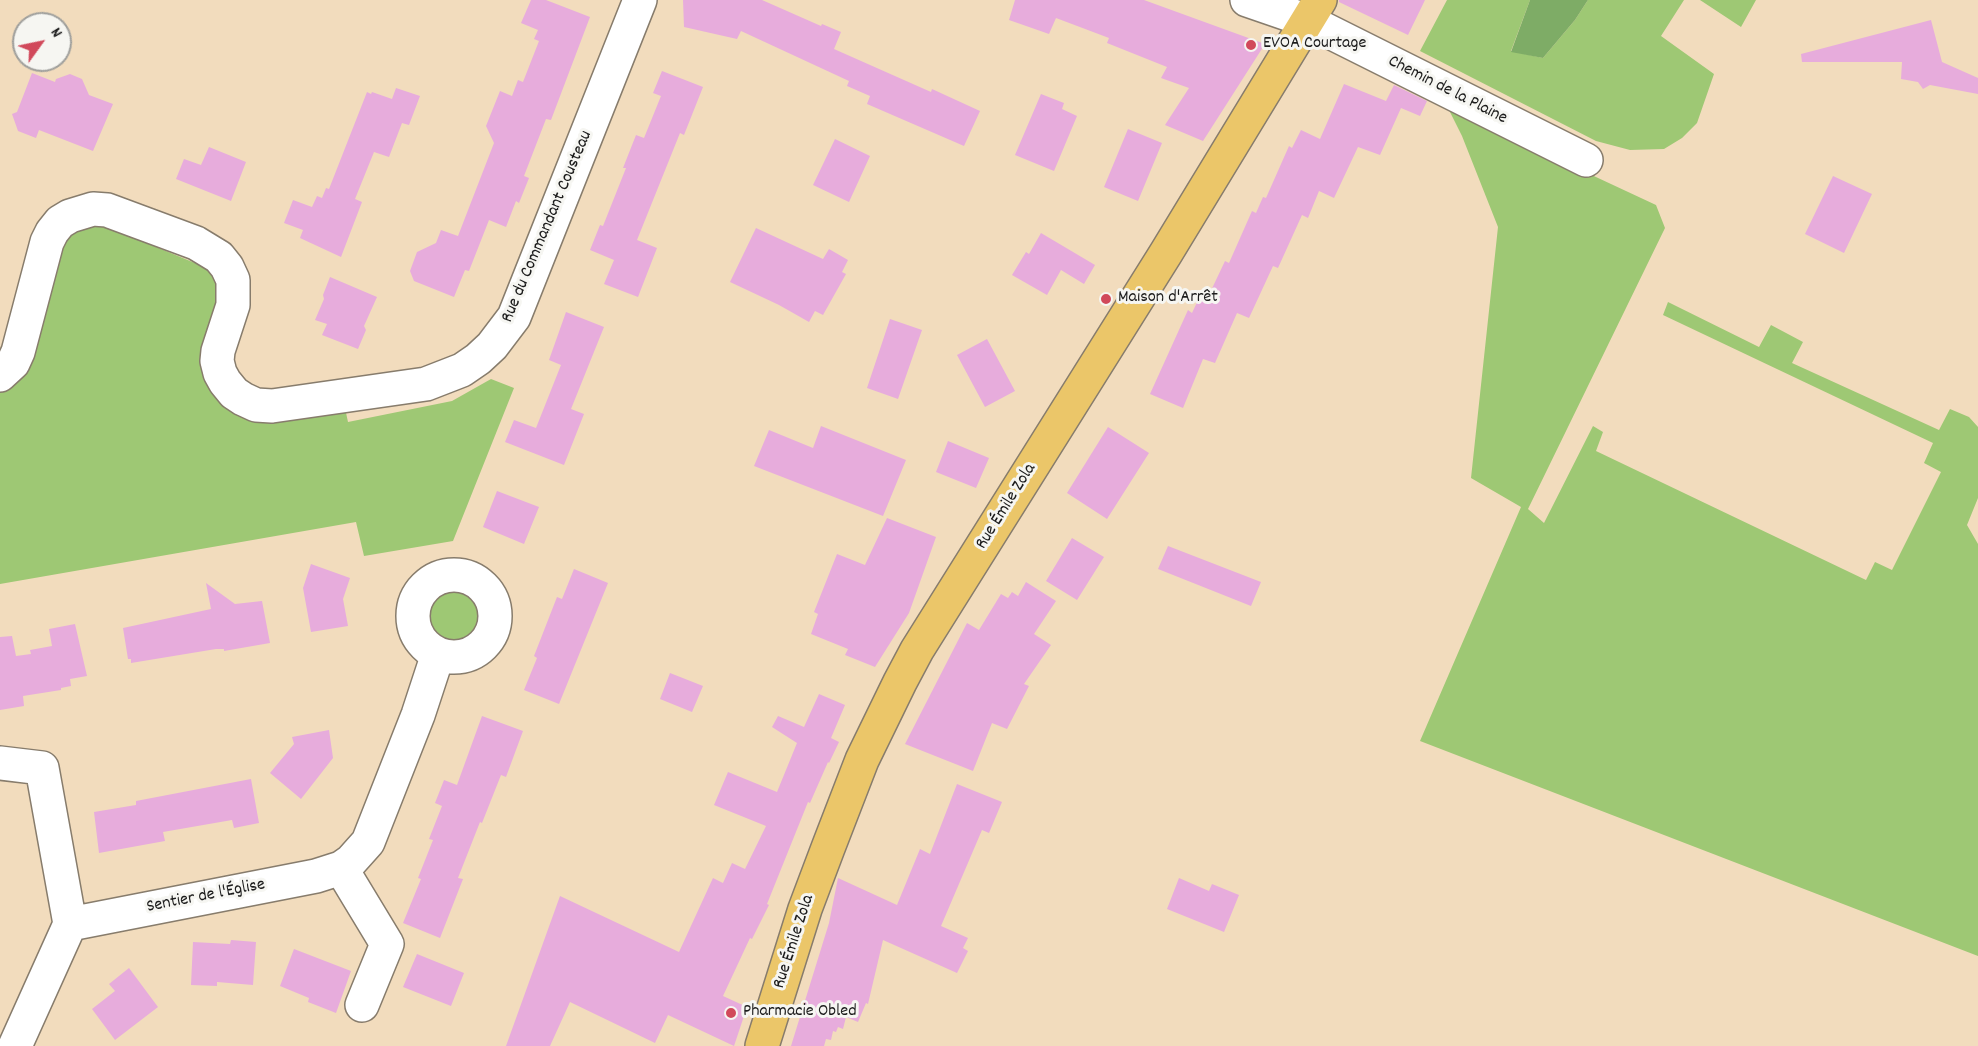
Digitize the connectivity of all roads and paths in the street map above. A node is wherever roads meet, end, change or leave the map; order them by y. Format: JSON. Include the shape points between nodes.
{"nodes":[{"id":1,"x":640,"y":0,"type":"edge"},
{"id":2,"x":1246,"y":0,"type":"edge"},
{"id":3,"x":1314,"y":10,"type":"edge"},
{"id":4,"x":1587,"y":160,"type":"dead end"},
{"id":5,"x":0,"y":375,"type":"edge"},
{"id":6,"x":438,"y":654,"type":"dead end"},
{"id":7,"x":0,"y":763,"type":"edge"},
{"id":8,"x":341,"y":868,"type":"junction"},
{"id":9,"x":70,"y":924,"type":"junction"},
{"id":10,"x":362,"y":1005,"type":"dead end"},
{"id":11,"x":15,"y":1046,"type":"edge"},
{"id":12,"x":762,"y":1046,"type":"edge"}],
"edges":[{"from":1,"to":5,"type":"street","name":"Rue du Commandant Cousteau","via":[[514,317],[492,345],[462,370],[426,384],[256,405],[234,393],[220,373],[218,351],[233,305],[233,280],[219,257],[196,243],[107,210],[93,209],[70,216],[52,232],[18,352]]},
{"from":2,"to":3,"type":"street","name":"Chemin de la Plaine"},
{"from":3,"to":4,"type":"street","name":"Chemin de la Plaine"},
{"from":3,"to":12,"type":"main road","name":"Rue Émile Zola","via":[[900,682],[862,760],[809,899]]},
{"from":6,"to":8,"type":"street","name":"Sentier de l'Église","via":[[368,843]]},
{"from":7,"to":9,"type":"street","via":[[42,768]]},
{"from":8,"to":9,"type":"street","name":"Sentier de l'Église"},
{"from":8,"to":10,"type":"street","via":[[387,944]]},
{"from":9,"to":11,"type":"street"}]}
